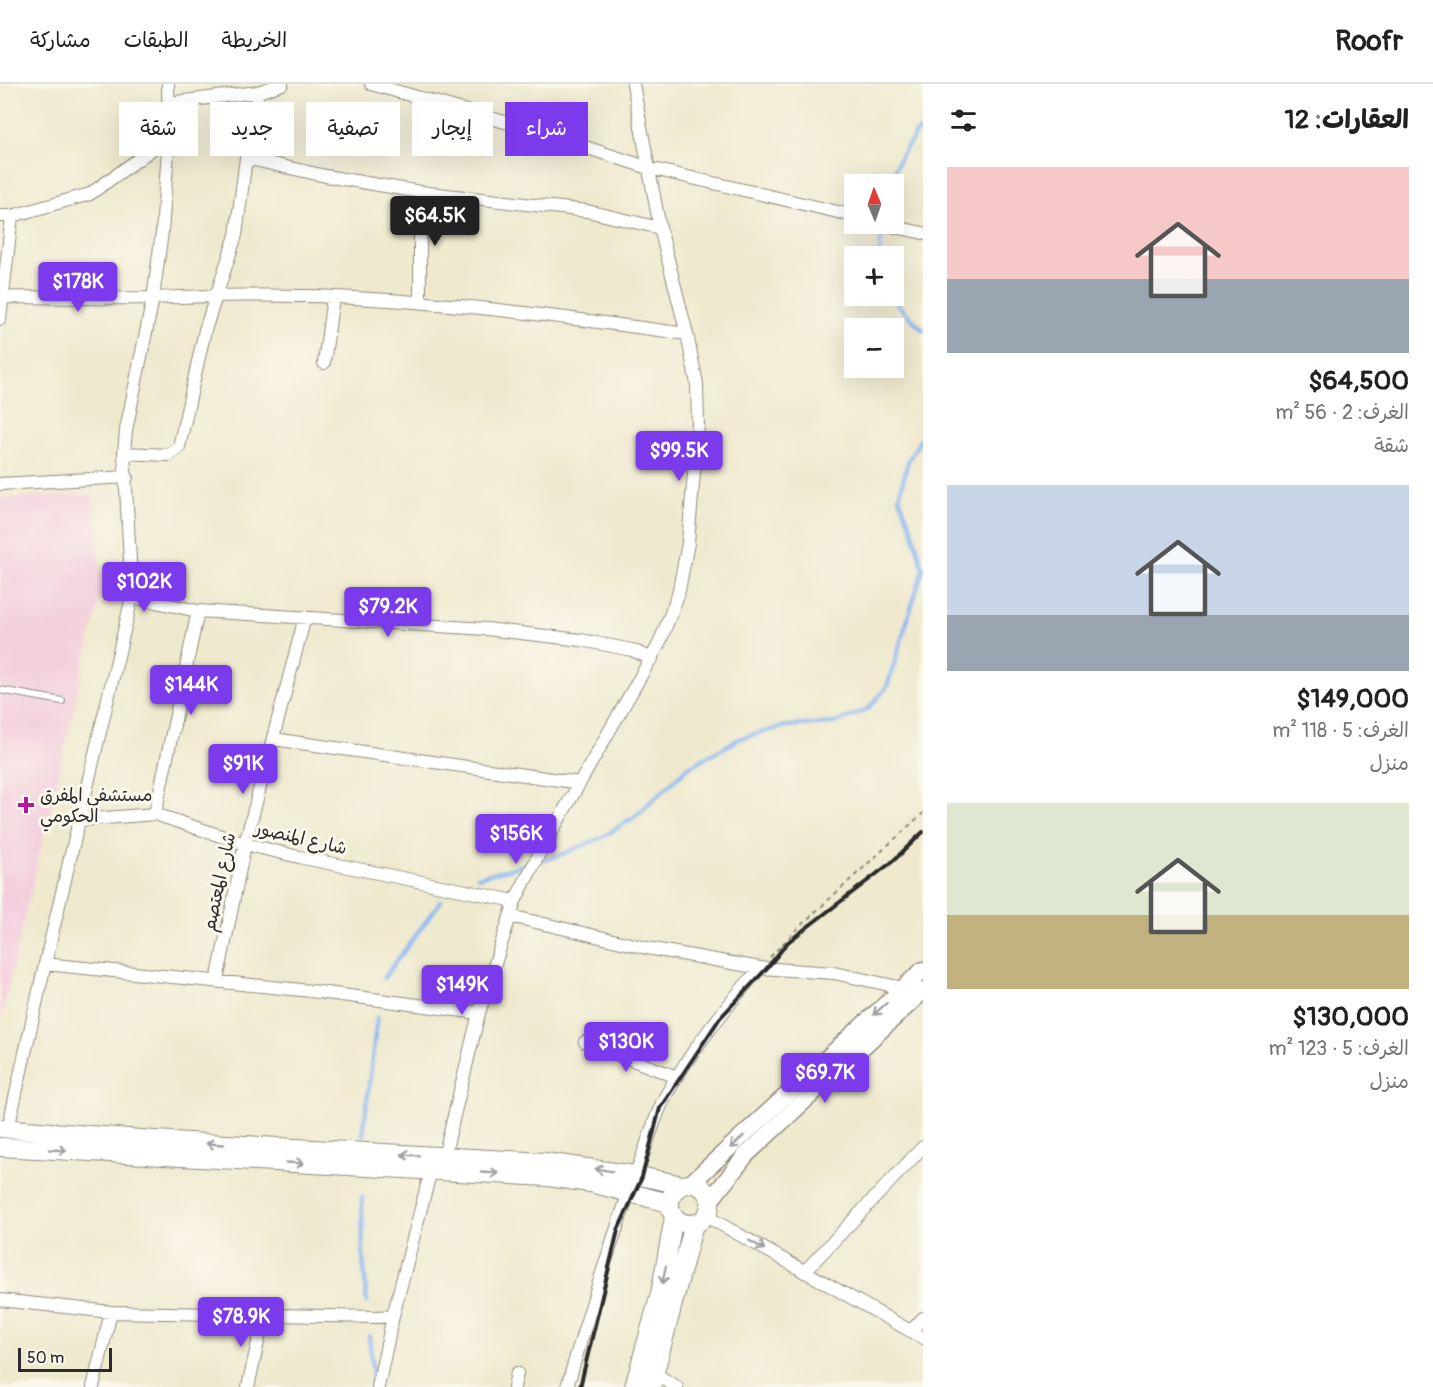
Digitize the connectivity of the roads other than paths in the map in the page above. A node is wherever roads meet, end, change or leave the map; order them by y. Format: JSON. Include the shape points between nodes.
{"nodes":[{"id":1,"x":168,"y":84,"type":"edge"},
{"id":2,"x":282,"y":84,"type":"edge"},
{"id":3,"x":371,"y":84,"type":"edge"},
{"id":4,"x":633,"y":84,"type":"edge"},
{"id":5,"x":258,"y":92,"type":"junction"},
{"id":6,"x":168,"y":102,"type":"edge"},
{"id":7,"x":176,"y":102,"type":"edge"},
{"id":8,"x":143,"y":156,"type":"edge"},
{"id":9,"x":168,"y":156,"type":"edge"},
{"id":10,"x":246,"y":158,"type":"junction"},
{"id":11,"x":649,"y":168,"type":"junction"},
{"id":12,"x":420,"y":192,"type":"junction"},
{"id":13,"x":844,"y":213,"type":"edge"},
{"id":14,"x":6,"y":216,"type":"edge"},
{"id":15,"x":660,"y":228,"type":"junction"},
{"id":16,"x":904,"y":229,"type":"edge"},
{"id":17,"x":923,"y":233,"type":"edge"},
{"id":18,"x":217,"y":295,"type":"junction"},
{"id":19,"x":4,"y":297,"type":"junction"},
{"id":20,"x":333,"y":297,"type":"junction"},
{"id":21,"x":153,"y":298,"type":"junction"},
{"id":22,"x":420,"y":302,"type":"junction"},
{"id":23,"x":0,"y":319,"type":"edge"},
{"id":24,"x":687,"y":334,"type":"junction"},
{"id":25,"x":324,"y":363,"type":"dead end"},
{"id":26,"x":124,"y":453,"type":"junction"},
{"id":27,"x":127,"y":477,"type":"junction"},
{"id":28,"x":0,"y":484,"type":"edge"},
{"id":29,"x":132,"y":597,"type":"junction"},
{"id":30,"x":198,"y":611,"type":"junction"},
{"id":31,"x":305,"y":618,"type":"junction"},
{"id":32,"x":652,"y":658,"type":"junction"},
{"id":33,"x":0,"y":690,"type":"edge"},
{"id":34,"x":62,"y":701,"type":"dead end"},
{"id":35,"x":273,"y":739,"type":"junction"},
{"id":36,"x":580,"y":783,"type":"junction"},
{"id":37,"x":155,"y":814,"type":"junction"},
{"id":38,"x":80,"y":820,"type":"junction"},
{"id":39,"x":245,"y":844,"type":"junction"},
{"id":40,"x":515,"y":901,"type":"junction"},
{"id":41,"x":510,"y":916,"type":"junction"},
{"id":42,"x":45,"y":964,"type":"junction"},
{"id":43,"x":760,"y":968,"type":"junction"},
{"id":44,"x":923,"y":970,"type":"edge"},
{"id":45,"x":217,"y":981,"type":"junction"},
{"id":46,"x":917,"y":994,"type":"edge"},
{"id":47,"x":478,"y":1013,"type":"junction"},
{"id":48,"x":585,"y":1042,"type":"dead end"},
{"id":49,"x":677,"y":1077,"type":"junction"},
{"id":50,"x":2,"y":1141,"type":"edge"},
{"id":51,"x":923,"y":1147,"type":"edge"},
{"id":52,"x":444,"y":1156,"type":"junction"},
{"id":53,"x":431,"y":1170,"type":"junction"},
{"id":54,"x":635,"y":1175,"type":"junction"},
{"id":55,"x":686,"y":1185,"type":"junction"},
{"id":56,"x":628,"y":1193,"type":"junction"},
{"id":57,"x":672,"y":1210,"type":"junction"},
{"id":58,"x":703,"y":1214,"type":"junction"},
{"id":59,"x":804,"y":1272,"type":"junction"},
{"id":60,"x":0,"y":1300,"type":"edge"},
{"id":61,"x":111,"y":1312,"type":"junction"},
{"id":62,"x":264,"y":1315,"type":"junction"},
{"id":63,"x":393,"y":1316,"type":"junction"},
{"id":64,"x":923,"y":1318,"type":"edge"},
{"id":65,"x":911,"y":1331,"type":"junction"},
{"id":66,"x":923,"y":1338,"type":"edge"},
{"id":67,"x":517,"y":1373,"type":"dead end"},
{"id":68,"x":653,"y":1381,"type":"edge"},
{"id":69,"x":93,"y":1387,"type":"edge"},
{"id":70,"x":248,"y":1387,"type":"edge"},
{"id":71,"x":378,"y":1387,"type":"edge"},
{"id":72,"x":514,"y":1387,"type":"edge"},
{"id":73,"x":567,"y":1387,"type":"edge"},
{"id":74,"x":634,"y":1387,"type":"edge"},
{"id":75,"x":677,"y":1387,"type":"edge"}],
"edges":[{"from":1,"to":6,"type":"street"},
{"from":2,"to":5,"type":"street"},
{"from":3,"to":11,"type":"street"},
{"from":4,"to":11,"type":"street"},
{"from":5,"to":7,"type":"street"},
{"from":5,"to":10,"type":"street"},
{"from":8,"to":14,"type":"street","via":[[90,194]]},
{"from":9,"to":21,"type":"street"},
{"from":10,"to":12,"type":"street"},
{"from":10,"to":18,"type":"street","via":[[236,235]]},
{"from":11,"to":13,"type":"street"},
{"from":11,"to":15,"type":"street"},
{"from":12,"to":15,"type":"street","via":[[587,211]]},
{"from":12,"to":22,"type":"street"},
{"from":14,"to":19,"type":"street"},
{"from":15,"to":24,"type":"street"},
{"from":16,"to":17,"type":"street"},
{"from":18,"to":20,"type":"street"},
{"from":18,"to":21,"type":"street"},
{"from":18,"to":26,"type":"street","via":[[205,330],[179,447],[169,455]]},
{"from":19,"to":21,"type":"street"},
{"from":19,"to":23,"type":"street"},
{"from":20,"to":22,"type":"street"},
{"from":20,"to":25,"type":"street"},
{"from":21,"to":26,"type":"street"},
{"from":22,"to":24,"type":"street"},
{"from":24,"to":32,"type":"street","via":[[697,384],[692,514],[678,595]]},
{"from":26,"to":27,"type":"street"},
{"from":27,"to":28,"type":"street"},
{"from":27,"to":29,"type":"street"},
{"from":29,"to":30,"type":"street"},
{"from":29,"to":38,"type":"street"},
{"from":30,"to":31,"type":"street"},
{"from":30,"to":37,"type":"street"},
{"from":31,"to":32,"type":"street","via":[[571,638],[612,645]]},
{"from":31,"to":35,"type":"street","name":"شارع المعتصم"},
{"from":32,"to":36,"type":"street"},
{"from":33,"to":34,"type":"lane"},
{"from":35,"to":36,"type":"street"},
{"from":35,"to":39,"type":"street","name":"شارع المعتصم"},
{"from":36,"to":40,"type":"street"},
{"from":37,"to":38,"type":"street","name":"شارع المنصور"},
{"from":37,"to":39,"type":"street","name":"شارع المنصور"},
{"from":38,"to":42,"type":"street"},
{"from":39,"to":40,"type":"street","name":"شارع المنصور"},
{"from":39,"to":45,"type":"street","name":"شارع المعتصم"},
{"from":40,"to":41,"type":"street"},
{"from":41,"to":43,"type":"street","via":[[647,948]]},
{"from":41,"to":47,"type":"street"},
{"from":42,"to":45,"type":"street"},
{"from":42,"to":50,"type":"street"},
{"from":43,"to":46,"type":"street","via":[[834,973]]},
{"from":43,"to":49,"type":"street","via":[[708,1031]]},
{"from":44,"to":46,"type":"main road"},
{"from":45,"to":47,"type":"street"},
{"from":46,"to":55,"type":"main road","one_way":true},
{"from":46,"to":58,"type":"main road","via":[[746,1155]]},
{"from":47,"to":52,"type":"street"},
{"from":48,"to":49,"type":"street"},
{"from":49,"to":54,"type":"street","via":[[661,1106]]},
{"from":52,"to":50,"type":"main road","one_way":true,"via":[[154,1140]]},
{"from":50,"to":53,"type":"main road","one_way":true},
{"from":51,"to":59,"type":"street"},
{"from":54,"to":52,"type":"main road","one_way":true,"via":[[545,1162]]},
{"from":53,"to":56,"type":"main road","one_way":true,"via":[[548,1177]]},
{"from":53,"to":63,"type":"street"},
{"from":54,"to":55,"type":"main road"},
{"from":54,"to":56,"type":"street"},
{"from":55,"to":57,"type":"main road","via":[[673,1192]]},
{"from":55,"to":58,"type":"main road","via":[[703,1189]]},
{"from":56,"to":57,"type":"main road"},
{"from":56,"to":73,"type":"street"},
{"from":57,"to":58,"type":"main road","via":[[683,1223]]},
{"from":57,"to":74,"type":"main road","one_way":true,"via":[[660,1294]]},
{"from":58,"to":59,"type":"street","one_way":true},
{"from":58,"to":68,"type":"main road"},
{"from":59,"to":65,"type":"street"},
{"from":60,"to":61,"type":"street"},
{"from":61,"to":62,"type":"street"},
{"from":61,"to":69,"type":"street"},
{"from":62,"to":63,"type":"street"},
{"from":62,"to":70,"type":"street"},
{"from":63,"to":71,"type":"street"},
{"from":64,"to":65,"type":"street"},
{"from":65,"to":66,"type":"street"},
{"from":67,"to":72,"type":"street"},
{"from":68,"to":75,"type":"street"}]}
